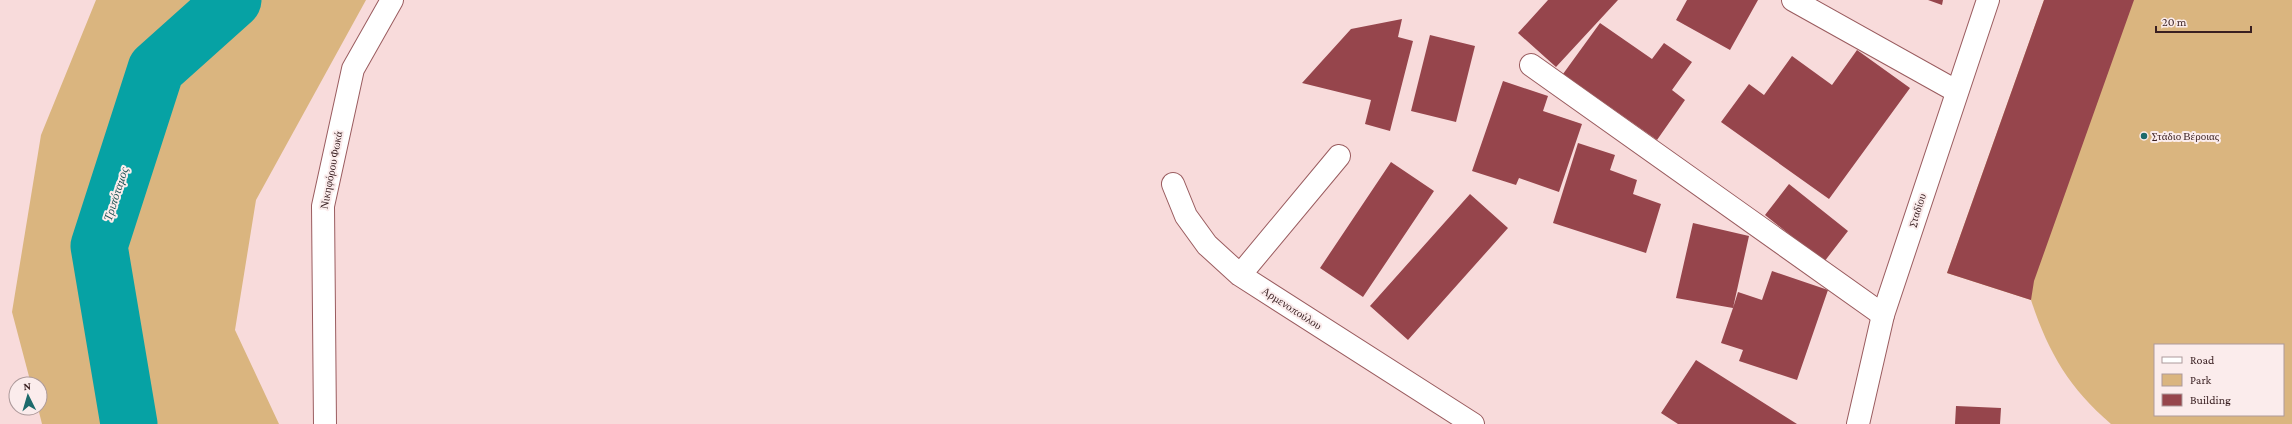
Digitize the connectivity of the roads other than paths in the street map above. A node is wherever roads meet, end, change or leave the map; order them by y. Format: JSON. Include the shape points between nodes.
{"nodes":[{"id":1,"x":392,"y":0,"type":"edge"},
{"id":2,"x":1793,"y":0,"type":"edge"},
{"id":3,"x":1988,"y":0,"type":"edge"},
{"id":4,"x":1531,"y":65,"type":"dead end"},
{"id":5,"x":1956,"y":91,"type":"junction"},
{"id":6,"x":1339,"y":156,"type":"dead end"},
{"id":7,"x":1173,"y":184,"type":"dead end"},
{"id":8,"x":1240,"y":275,"type":"junction"},
{"id":9,"x":1883,"y":314,"type":"junction"},
{"id":10,"x":325,"y":424,"type":"edge"},
{"id":11,"x":1473,"y":424,"type":"edge"},
{"id":12,"x":1858,"y":424,"type":"edge"}],
"edges":[{"from":1,"to":10,"type":"street","name":"Νικηφόρου Φωκά","via":[[353,69],[322,206]]},
{"from":2,"to":5,"type":"street"},
{"from":3,"to":5,"type":"street","name":"Σταδίου"},
{"from":4,"to":9,"type":"street"},
{"from":5,"to":9,"type":"street","name":"Σταδίου"},
{"from":6,"to":8,"type":"street"},
{"from":7,"to":8,"type":"street","name":"Αρμενοπούλου","via":[[1186,216],[1208,245]]},
{"from":8,"to":11,"type":"street","name":"Αρμενοπούλου"},
{"from":9,"to":12,"type":"street","name":"Σταδίου"}]}
